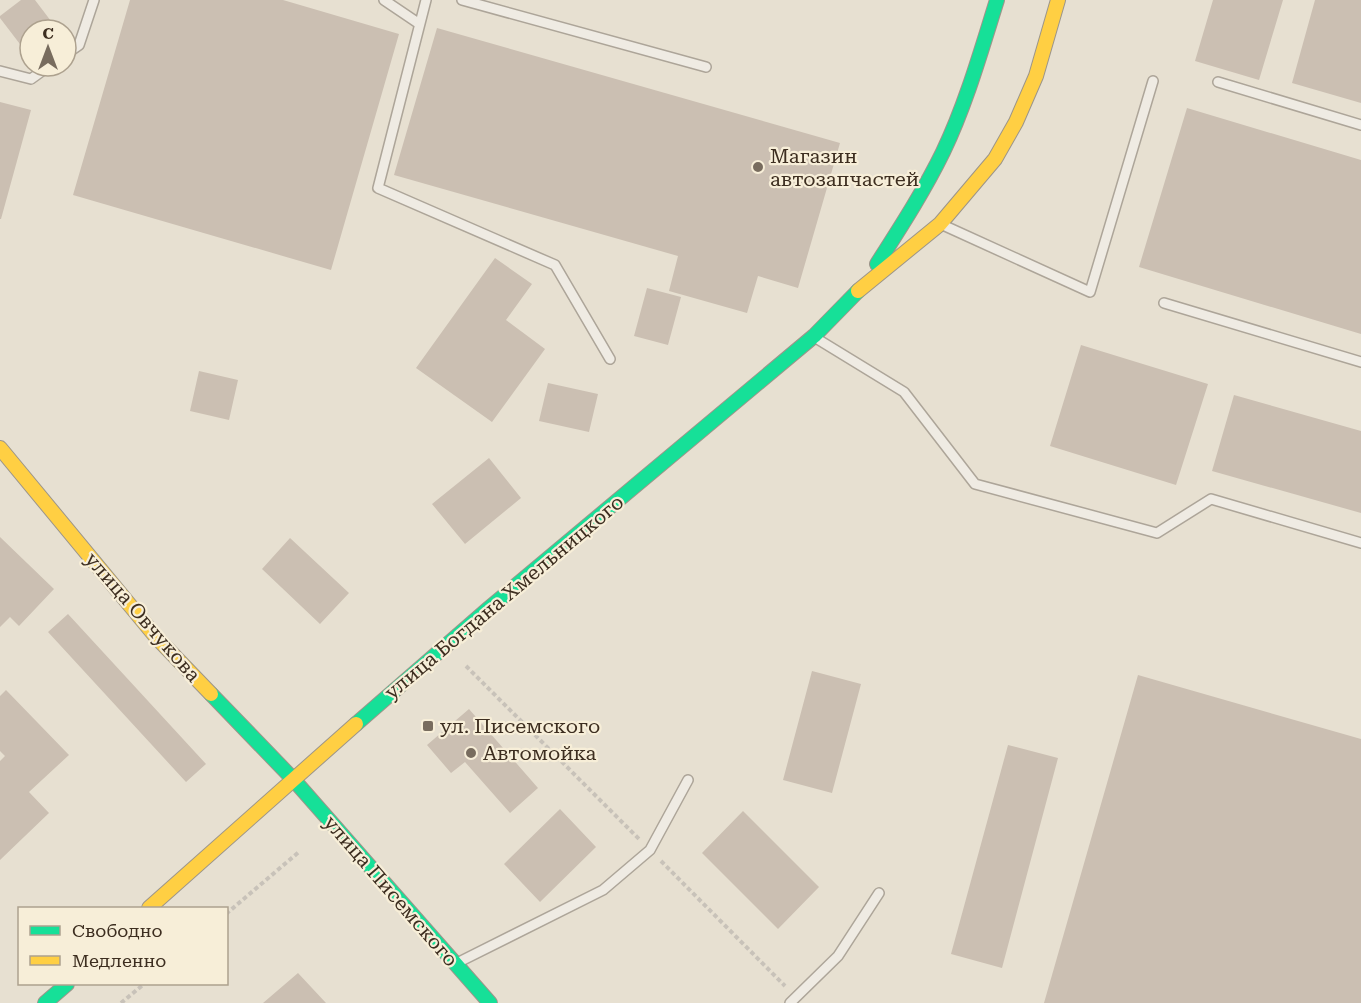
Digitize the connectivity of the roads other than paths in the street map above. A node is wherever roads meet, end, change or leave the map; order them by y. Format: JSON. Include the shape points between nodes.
{"nodes":[{"id":1,"x":94,"y":0,"type":"edge"},
{"id":2,"x":384,"y":0,"type":"edge"},
{"id":3,"x":426,"y":0,"type":"edge"},
{"id":4,"x":462,"y":0,"type":"edge"},
{"id":5,"x":997,"y":0,"type":"edge"},
{"id":6,"x":1058,"y":0,"type":"edge"},
{"id":7,"x":418,"y":23,"type":"junction"},
{"id":8,"x":78,"y":46,"type":"edge"},
{"id":9,"x":706,"y":67,"type":"dead end"},
{"id":10,"x":0,"y":71,"type":"edge"},
{"id":11,"x":18,"y":76,"type":"edge"},
{"id":12,"x":1153,"y":81,"type":"dead end"},
{"id":13,"x":1218,"y":82,"type":"dead end"},
{"id":14,"x":1361,"y":125,"type":"edge"},
{"id":15,"x":940,"y":224,"type":"junction"},
{"id":16,"x":861,"y":288,"type":"junction"},
{"id":17,"x":1164,"y":303,"type":"dead end"},
{"id":18,"x":814,"y":336,"type":"junction"},
{"id":19,"x":610,"y":359,"type":"dead end"},
{"id":20,"x":1361,"y":362,"type":"edge"},
{"id":21,"x":0,"y":448,"type":"edge"},
{"id":22,"x":1361,"y":543,"type":"edge"},
{"id":23,"x":293,"y":779,"type":"junction"},
{"id":24,"x":688,"y":780,"type":"dead end"},
{"id":25,"x":879,"y":893,"type":"dead end"},
{"id":26,"x":151,"y":907,"type":"edge"},
{"id":27,"x":454,"y":964,"type":"junction"},
{"id":28,"x":66,"y":985,"type":"edge"},
{"id":29,"x":793,"y":1000,"type":"edge"},
{"id":30,"x":45,"y":1003,"type":"edge"},
{"id":31,"x":490,"y":1003,"type":"edge"}],
"edges":[{"from":1,"to":8,"type":"lane"},
{"from":2,"to":7,"type":"lane"},
{"from":3,"to":7,"type":"lane"},
{"from":4,"to":9,"type":"lane"},
{"from":5,"to":16,"type":"main road","name":"улица Богдана Хмельницкого","via":[[971,85],[943,153]]},
{"from":6,"to":15,"type":"main road","name":"улица Богдана Хмельницкого","via":[[1036,76],[1016,122],[995,159]]},
{"from":7,"to":19,"type":"lane","via":[[378,188],[555,265]]},
{"from":10,"to":11,"type":"lane"},
{"from":12,"to":15,"type":"lane","via":[[1090,292]]},
{"from":13,"to":14,"type":"lane"},
{"from":15,"to":16,"type":"main road","name":"улица Богдана Хмельницкого"},
{"from":16,"to":18,"type":"main road","name":"улица Богдана Хмельницкого"},
{"from":17,"to":20,"type":"lane"},
{"from":18,"to":22,"type":"lane","via":[[904,392],[975,484],[1157,533],[1211,499]]},
{"from":18,"to":23,"type":"main road","name":"улица Богдана Хмельницкого"},
{"from":21,"to":23,"type":"main road","name":"улица Овчукова","via":[[157,638]]},
{"from":23,"to":26,"type":"main road","name":"улица Богдана Хмельницкого"},
{"from":23,"to":27,"type":"main road","name":"улица Писемского"},
{"from":24,"to":27,"type":"lane","via":[[650,850],[603,890]]},
{"from":25,"to":29,"type":"lane","via":[[838,956]]},
{"from":27,"to":31,"type":"main road","name":"улица Писемского"},
{"from":28,"to":30,"type":"main road"}]}
